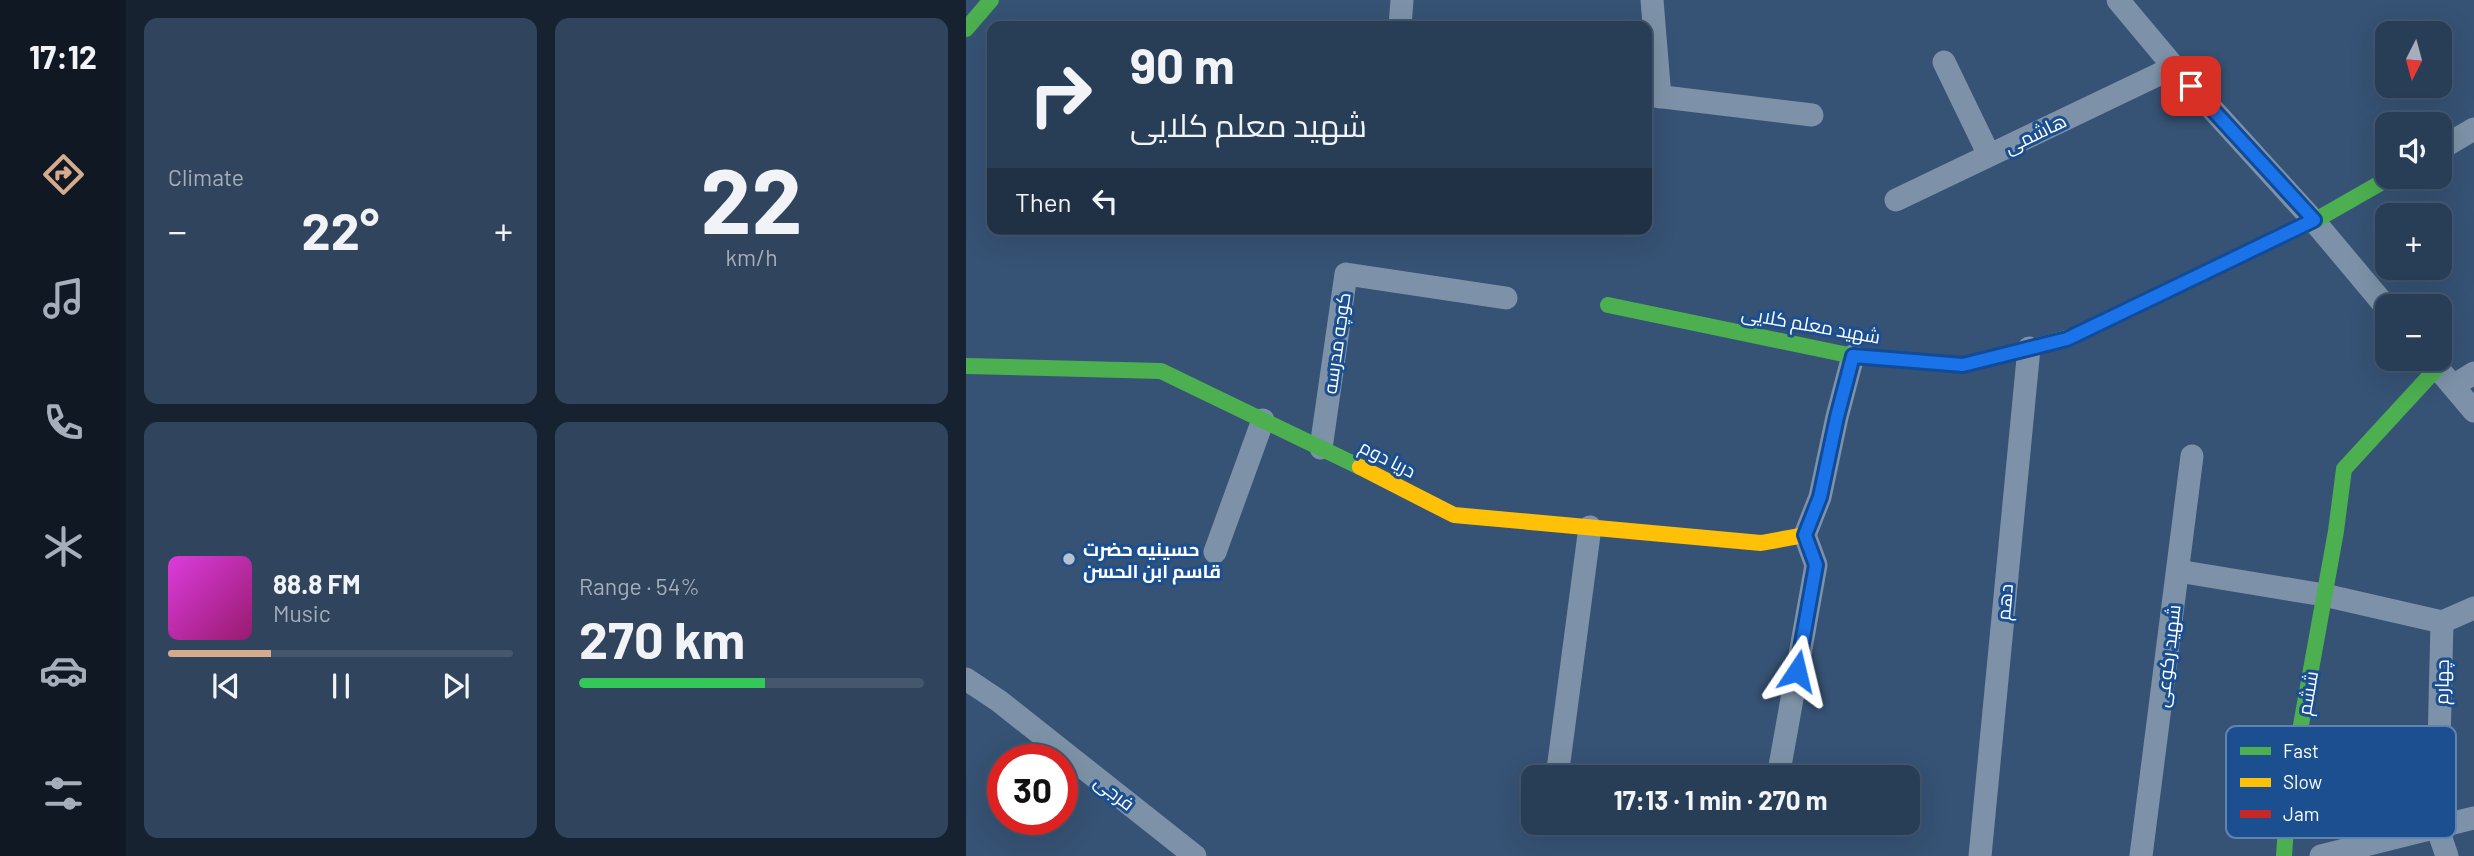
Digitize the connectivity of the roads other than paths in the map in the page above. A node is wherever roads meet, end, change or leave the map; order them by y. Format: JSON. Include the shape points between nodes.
{"nodes":[{"id":1,"x":991,"y":0,"type":"edge"},
{"id":2,"x":1402,"y":0,"type":"edge"},
{"id":3,"x":1652,"y":0,"type":"edge"},
{"id":4,"x":2121,"y":1,"type":"edge"},
{"id":5,"x":1400,"y":21,"type":"edge"},
{"id":6,"x":966,"y":29,"type":"edge"},
{"id":7,"x":1944,"y":62,"type":"dead end"},
{"id":8,"x":2174,"y":67,"type":"junction"},
{"id":9,"x":1654,"y":96,"type":"edge"},
{"id":10,"x":1812,"y":115,"type":"dead end"},
{"id":11,"x":2474,"y":129,"type":"edge"},
{"id":12,"x":2452,"y":142,"type":"edge"},
{"id":13,"x":1989,"y":155,"type":"junction"},
{"id":14,"x":2375,"y":186,"type":"edge"},
{"id":15,"x":1896,"y":200,"type":"dead end"},
{"id":16,"x":2314,"y":220,"type":"junction"},
{"id":17,"x":2375,"y":294,"type":"edge"},
{"id":18,"x":1506,"y":298,"type":"dead end"},
{"id":19,"x":1608,"y":305,"type":"dead end"},
{"id":20,"x":2029,"y":348,"type":"junction"},
{"id":21,"x":1853,"y":356,"type":"junction"},
{"id":22,"x":966,"y":366,"type":"edge"},
{"id":23,"x":2427,"y":371,"type":"edge"},
{"id":24,"x":2441,"y":371,"type":"edge"},
{"id":25,"x":2474,"y":373,"type":"edge"},
{"id":26,"x":2453,"y":386,"type":"junction"},
{"id":27,"x":2474,"y":411,"type":"edge"},
{"id":28,"x":1263,"y":421,"type":"junction"},
{"id":29,"x":1321,"y":448,"type":"junction"},
{"id":30,"x":2192,"y":456,"type":"dead end"},
{"id":31,"x":1590,"y":527,"type":"junction"},
{"id":32,"x":1805,"y":535,"type":"junction"},
{"id":33,"x":1215,"y":552,"type":"dead end"},
{"id":34,"x":2178,"y":571,"type":"junction"},
{"id":35,"x":2325,"y":595,"type":"junction"},
{"id":36,"x":2474,"y":608,"type":"edge"},
{"id":37,"x":2442,"y":622,"type":"junction"},
{"id":38,"x":966,"y":679,"type":"edge"},
{"id":39,"x":2301,"y":726,"type":"edge"},
{"id":40,"x":2439,"y":726,"type":"edge"},
{"id":41,"x":1559,"y":765,"type":"edge"},
{"id":42,"x":1779,"y":765,"type":"edge"},
{"id":43,"x":2474,"y":818,"type":"edge"},
{"id":44,"x":2456,"y":822,"type":"edge"},
{"id":45,"x":2285,"y":838,"type":"edge"},
{"id":46,"x":2399,"y":838,"type":"edge"},
{"id":47,"x":2441,"y":838,"type":"edge"},
{"id":48,"x":2350,"y":852,"type":"edge"},
{"id":49,"x":1195,"y":856,"type":"edge"},
{"id":50,"x":1980,"y":856,"type":"edge"},
{"id":51,"x":2141,"y":856,"type":"edge"},
{"id":52,"x":2284,"y":856,"type":"edge"},
{"id":53,"x":2321,"y":856,"type":"edge"},
{"id":54,"x":2447,"y":856,"type":"edge"}],
"edges":[{"from":1,"to":6,"type":"street"},
{"from":2,"to":5,"type":"street"},
{"from":3,"to":9,"type":"street"},
{"from":4,"to":8,"type":"street"},
{"from":7,"to":13,"type":"street"},
{"from":8,"to":13,"type":"street","name":"هاشمی"},
{"from":8,"to":16,"type":"street"},
{"from":9,"to":10,"type":"street"},
{"from":11,"to":12,"type":"street"},
{"from":13,"to":15,"type":"street","name":"هاشمی"},
{"from":14,"to":16,"type":"street","name":"شهید معلم کلایی"},
{"from":16,"to":17,"type":"street"},
{"from":16,"to":20,"type":"street","name":"شهید معلم کلایی","via":[[2067,339]]},
{"from":18,"to":29,"type":"street","name":"کوچه مدرسه","via":[[1346,274]]},
{"from":19,"to":21,"type":"street","name":"شهید معلم کلایی"},
{"from":20,"to":21,"type":"street","name":"شهید معلم کلایی","via":[[1963,365]]},
{"from":20,"to":50,"type":"street","name":"دهم"},
{"from":21,"to":32,"type":"street","via":[[1820,497]]},
{"from":22,"to":28,"type":"street","name":"دریا دوم","via":[[1161,371]]},
{"from":23,"to":35,"type":"street","name":"ششم","via":[[2344,468]]},
{"from":24,"to":26,"type":"street"},
{"from":25,"to":26,"type":"street"},
{"from":26,"to":27,"type":"street"},
{"from":28,"to":29,"type":"street","name":"دریا دوم"},
{"from":28,"to":33,"type":"street"},
{"from":29,"to":31,"type":"street","name":"دریا دوم","via":[[1454,514]]},
{"from":30,"to":34,"type":"street","name":"شهید رکوعی"},
{"from":31,"to":32,"type":"street","name":"دریا دوم","via":[[1761,543]]},
{"from":31,"to":41,"type":"street"},
{"from":32,"to":42,"type":"street","via":[[1816,565]]},
{"from":34,"to":35,"type":"street"},
{"from":34,"to":51,"type":"street","name":"شهید رکوعی"},
{"from":35,"to":37,"type":"street"},
{"from":35,"to":39,"type":"street","name":"ششم"},
{"from":36,"to":37,"type":"street"},
{"from":37,"to":40,"type":"street","name":"چهارم"},
{"from":38,"to":49,"type":"street","name":"فرجی"},
{"from":43,"to":44,"type":"street"},
{"from":45,"to":52,"type":"street","name":"ششم"},
{"from":46,"to":48,"type":"street"},
{"from":47,"to":54,"type":"street"},
{"from":48,"to":53,"type":"street"}]}
